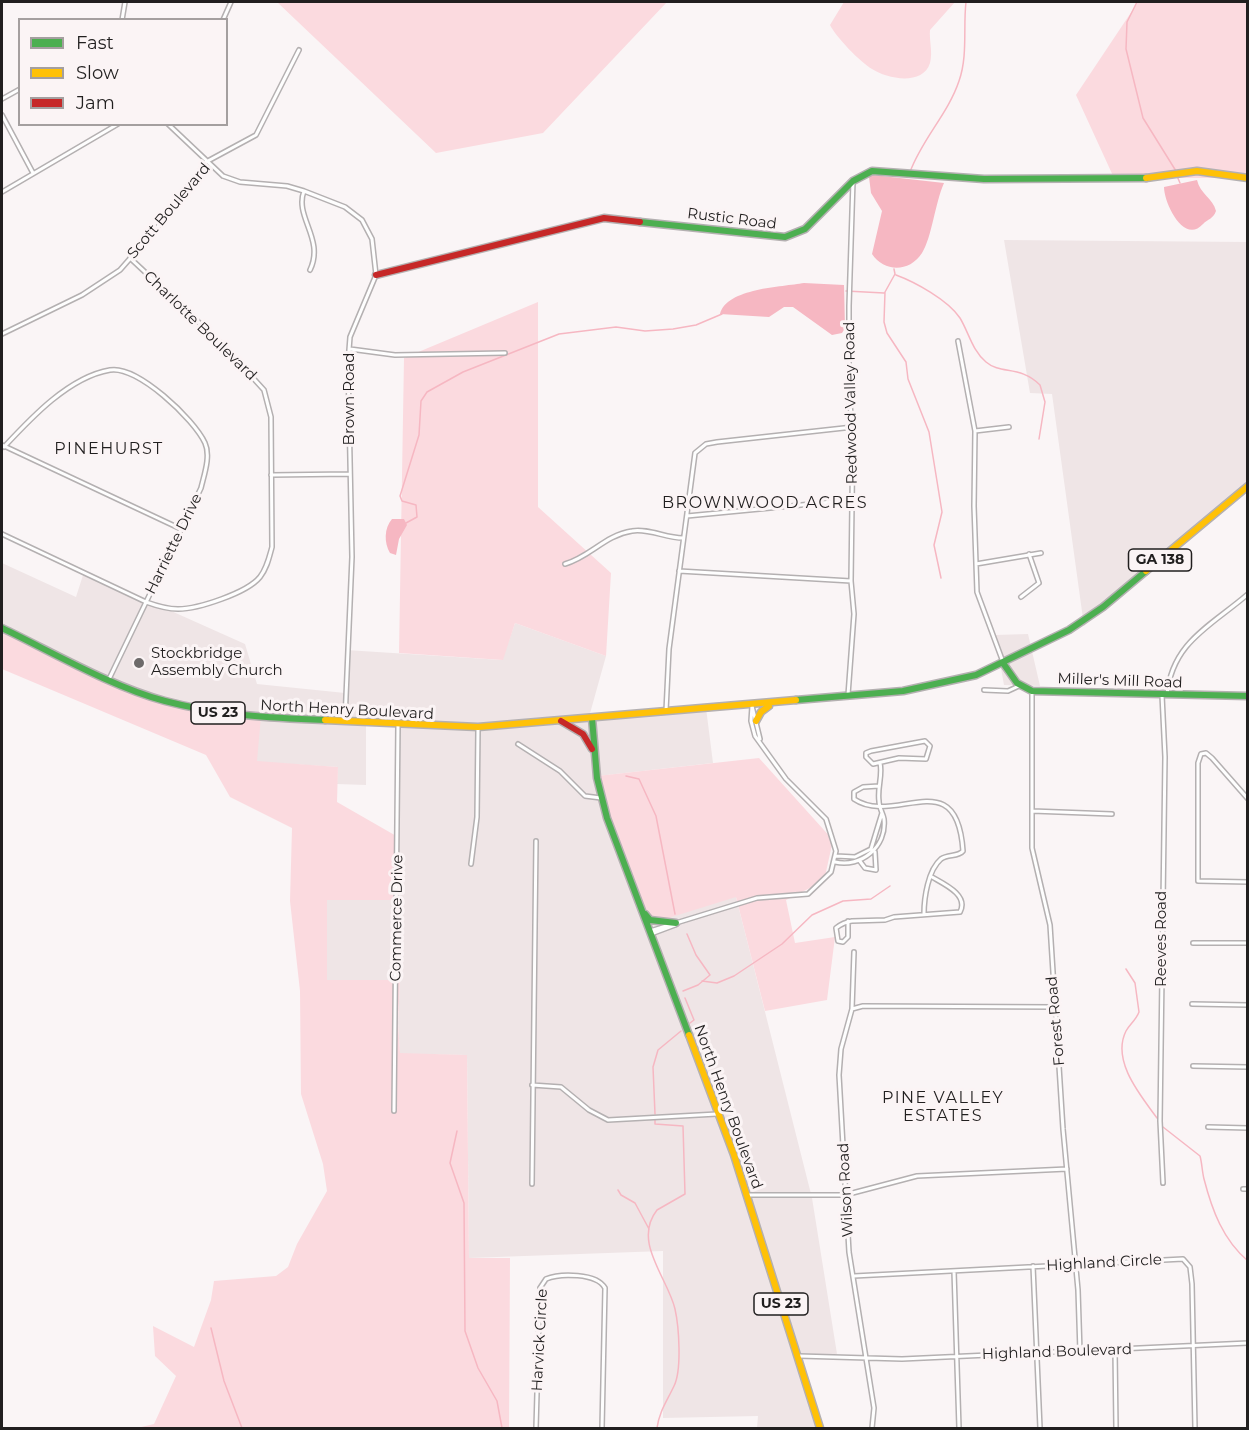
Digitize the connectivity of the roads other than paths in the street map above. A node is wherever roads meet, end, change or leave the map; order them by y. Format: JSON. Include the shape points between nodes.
{"nodes":[{"id":1,"x":125,"y":2,"type":"edge"},
{"id":2,"x":231,"y":2,"type":"edge"},
{"id":3,"x":122,"y":18,"type":"edge"},
{"id":4,"x":224,"y":18,"type":"edge"},
{"id":5,"x":299,"y":50,"type":"dead end"},
{"id":6,"x":18,"y":90,"type":"edge"},
{"id":7,"x":2,"y":99,"type":"edge"},
{"id":8,"x":2,"y":115,"type":"edge"},
{"id":9,"x":115,"y":126,"type":"edge"},
{"id":10,"x":170,"y":126,"type":"edge"},
{"id":11,"x":206,"y":162,"type":"junction"},
{"id":12,"x":33,"y":173,"type":"junction"},
{"id":13,"x":1248,"y":178,"type":"edge"},
{"id":14,"x":853,"y":181,"type":"junction"},
{"id":15,"x":304,"y":190,"type":"junction"},
{"id":16,"x":2,"y":192,"type":"edge"},
{"id":17,"x":130,"y":258,"type":"junction"},
{"id":18,"x":310,"y":270,"type":"dead end"},
{"id":19,"x":376,"y":275,"type":"junction"},
{"id":20,"x":2,"y":334,"type":"edge"},
{"id":21,"x":958,"y":341,"type":"dead end"},
{"id":22,"x":350,"y":349,"type":"junction"},
{"id":23,"x":505,"y":353,"type":"dead end"},
{"id":24,"x":853,"y":427,"type":"junction"},
{"id":25,"x":1009,"y":427,"type":"dead end"},
{"id":26,"x":975,"y":431,"type":"junction"},
{"id":27,"x":3,"y":446,"type":"edge"},
{"id":28,"x":350,"y":474,"type":"junction"},
{"id":29,"x":271,"y":475,"type":"junction"},
{"id":30,"x":1248,"y":486,"type":"edge"},
{"id":31,"x":853,"y":500,"type":"junction"},
{"id":32,"x":687,"y":516,"type":"junction"},
{"id":33,"x":181,"y":529,"type":"junction"},
{"id":34,"x":2,"y":534,"type":"edge"},
{"id":35,"x":683,"y":538,"type":"junction"},
{"id":36,"x":1041,"y":553,"type":"dead end"},
{"id":37,"x":1029,"y":554,"type":"junction"},
{"id":38,"x":565,"y":564,"type":"dead end"},
{"id":39,"x":976,"y":564,"type":"junction"},
{"id":40,"x":679,"y":571,"type":"junction"},
{"id":41,"x":851,"y":581,"type":"junction"},
{"id":42,"x":1248,"y":594,"type":"edge"},
{"id":43,"x":1021,"y":597,"type":"dead end"},
{"id":44,"x":146,"y":602,"type":"junction"},
{"id":45,"x":2,"y":628,"type":"edge"},
{"id":46,"x":1003,"y":663,"type":"junction"},
{"id":47,"x":109,"y":679,"type":"junction"},
{"id":48,"x":1021,"y":685,"type":"junction"},
{"id":49,"x":984,"y":690,"type":"dead end"},
{"id":50,"x":1032,"y":691,"type":"junction"},
{"id":51,"x":1165,"y":695,"type":"junction"},
{"id":52,"x":1248,"y":696,"type":"edge"},
{"id":53,"x":848,"y":697,"type":"junction"},
{"id":54,"x":773,"y":704,"type":"junction"},
{"id":55,"x":752,"y":706,"type":"junction"},
{"id":56,"x":666,"y":711,"type":"junction"},
{"id":57,"x":592,"y":718,"type":"junction"},
{"id":58,"x":561,"y":721,"type":"junction"},
{"id":59,"x":756,"y":721,"type":"junction"},
{"id":60,"x":345,"y":722,"type":"junction"},
{"id":61,"x":398,"y":725,"type":"junction"},
{"id":62,"x":478,"y":727,"type":"junction"},
{"id":63,"x":760,"y":741,"type":"junction"},
{"id":64,"x":518,"y":744,"type":"dead end"},
{"id":65,"x":594,"y":755,"type":"junction"},
{"id":66,"x":880,"y":763,"type":"junction"},
{"id":67,"x":879,"y":786,"type":"junction"},
{"id":68,"x":602,"y":798,"type":"junction"},
{"id":69,"x":1248,"y":799,"type":"edge"},
{"id":70,"x":879,"y":804,"type":"junction"},
{"id":71,"x":1032,"y":811,"type":"junction"},
{"id":72,"x":882,"y":813,"type":"junction"},
{"id":73,"x":1112,"y":814,"type":"dead end"},
{"id":74,"x":536,"y":841,"type":"dead end"},
{"id":75,"x":875,"y":852,"type":"junction"},
{"id":76,"x":836,"y":856,"type":"junction"},
{"id":77,"x":859,"y":860,"type":"junction"},
{"id":78,"x":835,"y":862,"type":"junction"},
{"id":79,"x":471,"y":864,"type":"dead end"},
{"id":80,"x":932,"y":877,"type":"junction"},
{"id":81,"x":1248,"y":882,"type":"edge"},
{"id":82,"x":642,"y":910,"type":"junction"},
{"id":83,"x":924,"y":914,"type":"junction"},
{"id":84,"x":848,"y":921,"type":"junction"},
{"id":85,"x":676,"y":923,"type":"junction"},
{"id":86,"x":651,"y":933,"type":"junction"},
{"id":87,"x":1193,"y":943,"type":"dead end"},
{"id":88,"x":1248,"y":943,"type":"edge"},
{"id":89,"x":854,"y":952,"type":"dead end"},
{"id":90,"x":1192,"y":1004,"type":"dead end"},
{"id":91,"x":1248,"y":1005,"type":"edge"},
{"id":92,"x":1054,"y":1007,"type":"junction"},
{"id":93,"x":852,"y":1009,"type":"junction"},
{"id":94,"x":1192,"y":1066,"type":"dead end"},
{"id":95,"x":1248,"y":1067,"type":"edge"},
{"id":96,"x":532,"y":1085,"type":"junction"},
{"id":97,"x":394,"y":1111,"type":"dead end"},
{"id":98,"x":719,"y":1114,"type":"junction"},
{"id":99,"x":1208,"y":1127,"type":"dead end"},
{"id":100,"x":1248,"y":1128,"type":"edge"},
{"id":101,"x":1066,"y":1169,"type":"junction"},
{"id":102,"x":1164,"y":1183,"type":"dead end"},
{"id":103,"x":532,"y":1184,"type":"dead end"},
{"id":104,"x":748,"y":1195,"type":"junction"},
{"id":105,"x":845,"y":1195,"type":"junction"},
{"id":106,"x":1076,"y":1264,"type":"junction"},
{"id":107,"x":1033,"y":1266,"type":"junction"},
{"id":108,"x":954,"y":1271,"type":"junction"},
{"id":109,"x":854,"y":1276,"type":"junction"},
{"id":110,"x":1248,"y":1343,"type":"edge"},
{"id":111,"x":1193,"y":1345,"type":"junction"},
{"id":112,"x":1115,"y":1350,"type":"junction"},
{"id":113,"x":1080,"y":1352,"type":"junction"},
{"id":114,"x":1036,"y":1354,"type":"junction"},
{"id":115,"x":797,"y":1356,"type":"junction"},
{"id":116,"x":956,"y":1356,"type":"junction"},
{"id":117,"x":867,"y":1359,"type":"junction"},
{"id":118,"x":536,"y":1428,"type":"edge"},
{"id":119,"x":602,"y":1428,"type":"edge"},
{"id":120,"x":820,"y":1428,"type":"edge"},
{"id":121,"x":872,"y":1428,"type":"edge"},
{"id":122,"x":959,"y":1428,"type":"edge"},
{"id":123,"x":1040,"y":1428,"type":"edge"},
{"id":124,"x":1116,"y":1428,"type":"edge"},
{"id":125,"x":1195,"y":1428,"type":"edge"}],
"edges":[{"from":1,"to":3,"type":"street"},
{"from":2,"to":4,"type":"street"},
{"from":5,"to":11,"type":"street","name":"Scott Boulevard","via":[[256,135]]},
{"from":6,"to":7,"type":"street"},
{"from":8,"to":12,"type":"street"},
{"from":9,"to":12,"type":"street"},
{"from":10,"to":11,"type":"street","name":"Brown Road"},
{"from":11,"to":15,"type":"street","name":"Brown Road","via":[[233,180]]},
{"from":11,"to":17,"type":"street","name":"Scott Boulevard"},
{"from":12,"to":16,"type":"street"},
{"from":13,"to":14,"type":"main road","name":"Rustic Road","via":[[1197,171],[1144,178],[1057,179],[960,178],[872,171]]},
{"from":14,"to":19,"type":"main road","name":"Rustic Road","via":[[805,229],[785,237],[604,218]]},
{"from":14,"to":24,"type":"street","name":"Redwood Valley Road","via":[[849,399]]},
{"from":15,"to":18,"type":"street","via":[[304,208],[316,252]]},
{"from":15,"to":19,"type":"street","name":"Brown Road","via":[[354,211],[362,220],[372,239]]},
{"from":17,"to":20,"type":"street","name":"Scott Boulevard","via":[[82,295]]},
{"from":17,"to":29,"type":"street","name":"Charlotte Boulevard","via":[[223,345],[264,390],[271,417]]},
{"from":19,"to":22,"type":"street","name":"Brown Road","via":[[350,337]]},
{"from":21,"to":26,"type":"street"},
{"from":22,"to":23,"type":"street","via":[[395,355]]},
{"from":22,"to":28,"type":"street","name":"Brown Road"},
{"from":24,"to":31,"type":"street","name":"Redwood Valley Road"},
{"from":24,"to":32,"type":"street","via":[[702,447],[693,460]]},
{"from":25,"to":26,"type":"street"},
{"from":26,"to":39,"type":"street"},
{"from":27,"to":33,"type":"street"},
{"from":27,"to":33,"type":"street","name":"Harriette Drive","via":[[69,389],[103,372],[126,371],[168,400],[206,444],[207,462],[201,488]]},
{"from":28,"to":29,"type":"street"},
{"from":28,"to":60,"type":"street","name":"Brown Road","via":[[352,557]]},
{"from":29,"to":44,"type":"street","name":"Charlotte Boulevard","via":[[272,547],[267,566],[258,579],[241,591],[181,609]]},
{"from":30,"to":46,"type":"main road","number":"GA 138","via":[[1103,607],[1057,637]]},
{"from":31,"to":32,"type":"street"},
{"from":31,"to":41,"type":"street","name":"Redwood Valley Road"},
{"from":32,"to":35,"type":"street"},
{"from":33,"to":44,"type":"street","name":"Harriette Drive"},
{"from":34,"to":44,"type":"street","name":"Charlotte Boulevard"},
{"from":35,"to":38,"type":"street","via":[[631,531],[604,541],[585,557]]},
{"from":35,"to":40,"type":"street"},
{"from":36,"to":37,"type":"street"},
{"from":37,"to":39,"type":"street"},
{"from":37,"to":43,"type":"street","via":[[1039,583]]},
{"from":39,"to":46,"type":"street","via":[[981,606]]},
{"from":40,"to":41,"type":"street"},
{"from":40,"to":56,"type":"street"},
{"from":41,"to":53,"type":"street","name":"Redwood Valley Road","via":[[854,614]]},
{"from":42,"to":51,"type":"street","name":"Reeves Road","via":[[1178,655]]},
{"from":44,"to":47,"type":"street","name":"Harriette Drive"},
{"from":45,"to":47,"type":"main road","name":"North Henry Boulevard","number":"US 23"},
{"from":46,"to":48,"type":"main road","name":"Miller's Mill Road"},
{"from":46,"to":53,"type":"main road","number":"GA 138","via":[[949,682]]},
{"from":47,"to":60,"type":"main road","name":"North Henry Boulevard","number":"US 23","via":[[164,701],[222,713]]},
{"from":48,"to":49,"type":"street","via":[[1012,690]]},
{"from":48,"to":50,"type":"main road","name":"Miller's Mill Road"},
{"from":50,"to":51,"type":"main road","name":"Miller's Mill Road"},
{"from":50,"to":71,"type":"street","name":"Forest Road"},
{"from":51,"to":52,"type":"main road","name":"Miller's Mill Road"},
{"from":51,"to":102,"type":"street","name":"Reeves Road","via":[[1160,1121]]},
{"from":53,"to":54,"type":"main road","number":"GA 138"},
{"from":54,"to":55,"type":"main road","number":"GA 138"},
{"from":54,"to":59,"type":"main road"},
{"from":55,"to":56,"type":"main road","number":"GA 138"},
{"from":55,"to":59,"type":"street"},
{"from":55,"to":63,"type":"street","via":[[752,729]]},
{"from":56,"to":57,"type":"main road","number":"GA 138"},
{"from":57,"to":58,"type":"main road","name":"North Henry Boulevard","number":"US 23"},
{"from":57,"to":65,"type":"main road","name":"North Henry Boulevard","number":"US 23"},
{"from":58,"to":62,"type":"main road","name":"North Henry Boulevard","number":"US 23"},
{"from":58,"to":65,"type":"main road","number":"US 23","via":[[583,734]]},
{"from":59,"to":63,"type":"street"},
{"from":60,"to":61,"type":"main road","name":"North Henry Boulevard","number":"US 23"},
{"from":61,"to":62,"type":"main road","name":"North Henry Boulevard","number":"US 23"},
{"from":61,"to":97,"type":"street","name":"Commerce Drive"},
{"from":62,"to":79,"type":"street","via":[[477,817]]},
{"from":63,"to":76,"type":"street","via":[[786,780],[826,819],[834,837]]},
{"from":64,"to":68,"type":"street","via":[[560,771],[585,796]]},
{"from":65,"to":68,"type":"main road","name":"North Henry Boulevard","number":"US 23"},
{"from":66,"to":66,"type":"street","via":[[870,763],[866,753],[925,741],[930,746],[926,759],[899,758]]},
{"from":66,"to":67,"type":"street"},
{"from":67,"to":70,"type":"street"},
{"from":67,"to":70,"type":"street","via":[[863,787],[853,796],[858,802]]},
{"from":68,"to":82,"type":"main road","name":"North Henry Boulevard","number":"US 23"},
{"from":69,"to":81,"type":"street","via":[[1212,758],[1201,754],[1198,881]]},
{"from":70,"to":72,"type":"street"},
{"from":70,"to":80,"type":"street","via":[[932,802],[952,811],[963,851],[940,860]]},
{"from":71,"to":73,"type":"street"},
{"from":71,"to":92,"type":"street","name":"Forest Road","via":[[1032,848],[1050,925]]},
{"from":72,"to":75,"type":"street","via":[[884,823]]},
{"from":72,"to":76,"type":"street","via":[[871,849],[855,857]]},
{"from":74,"to":96,"type":"street"},
{"from":75,"to":77,"type":"street"},
{"from":75,"to":77,"type":"street","via":[[876,870],[865,868]]},
{"from":76,"to":78,"type":"street"},
{"from":77,"to":78,"type":"street"},
{"from":78,"to":85,"type":"street","via":[[831,872],[808,894],[757,898]]},
{"from":80,"to":83,"type":"street","via":[[925,894]]},
{"from":80,"to":83,"type":"street","via":[[957,893],[963,909]]},
{"from":82,"to":85,"type":"main road","via":[[650,920]]},
{"from":82,"to":86,"type":"main road","name":"North Henry Boulevard","number":"US 23"},
{"from":83,"to":84,"type":"street"},
{"from":84,"to":84,"type":"street","via":[[836,928],[838,941],[848,937]]},
{"from":85,"to":86,"type":"street"},
{"from":86,"to":98,"type":"main road","name":"North Henry Boulevard","number":"US 23"},
{"from":87,"to":88,"type":"street"},
{"from":89,"to":93,"type":"street","name":"Wilson Road"},
{"from":90,"to":91,"type":"street"},
{"from":92,"to":93,"type":"street"},
{"from":92,"to":101,"type":"street","name":"Forest Road"},
{"from":93,"to":105,"type":"street","name":"Wilson Road","via":[[839,1066]]},
{"from":94,"to":95,"type":"street"},
{"from":96,"to":98,"type":"street","via":[[561,1087],[608,1120]]},
{"from":96,"to":103,"type":"street"},
{"from":98,"to":104,"type":"main road","name":"North Henry Boulevard","number":"US 23"},
{"from":99,"to":100,"type":"street"},
{"from":101,"to":105,"type":"street","via":[[917,1176]]},
{"from":101,"to":106,"type":"street","name":"Forest Road"},
{"from":104,"to":105,"type":"street"},
{"from":104,"to":115,"type":"main road","name":"North Henry Boulevard","number":"US 23"},
{"from":105,"to":109,"type":"street","name":"Wilson Road"},
{"from":106,"to":107,"type":"street","name":"Highland Circle"},
{"from":106,"to":111,"type":"street","name":"Highland Circle","via":[[1177,1259],[1187,1262],[1192,1284]]},
{"from":106,"to":113,"type":"street","name":"Forest Road"},
{"from":107,"to":108,"type":"street","name":"Highland Circle"},
{"from":107,"to":114,"type":"street"},
{"from":108,"to":109,"type":"street","name":"Highland Circle"},
{"from":108,"to":116,"type":"street"},
{"from":109,"to":117,"type":"street","name":"Wilson Road"},
{"from":110,"to":111,"type":"street","name":"Highland Boulevard"},
{"from":111,"to":112,"type":"street","name":"Highland Boulevard"},
{"from":111,"to":125,"type":"street","name":"Highland Circle"},
{"from":112,"to":113,"type":"street","name":"Highland Boulevard"},
{"from":112,"to":124,"type":"street"},
{"from":113,"to":114,"type":"street","name":"Highland Boulevard"},
{"from":114,"to":116,"type":"street","name":"Highland Boulevard"},
{"from":114,"to":123,"type":"street"},
{"from":115,"to":117,"type":"street","name":"Highland Boulevard"},
{"from":115,"to":120,"type":"main road","name":"North Henry Boulevard","number":"US 23"},
{"from":116,"to":117,"type":"street","name":"Highland Boulevard"},
{"from":116,"to":122,"type":"street"},
{"from":117,"to":121,"type":"street","name":"Wilson Road","via":[[874,1408]]},
{"from":118,"to":119,"type":"street","name":"Harvick Circle","via":[[540,1288],[546,1279],[555,1276],[594,1278],[604,1288]]}]}
